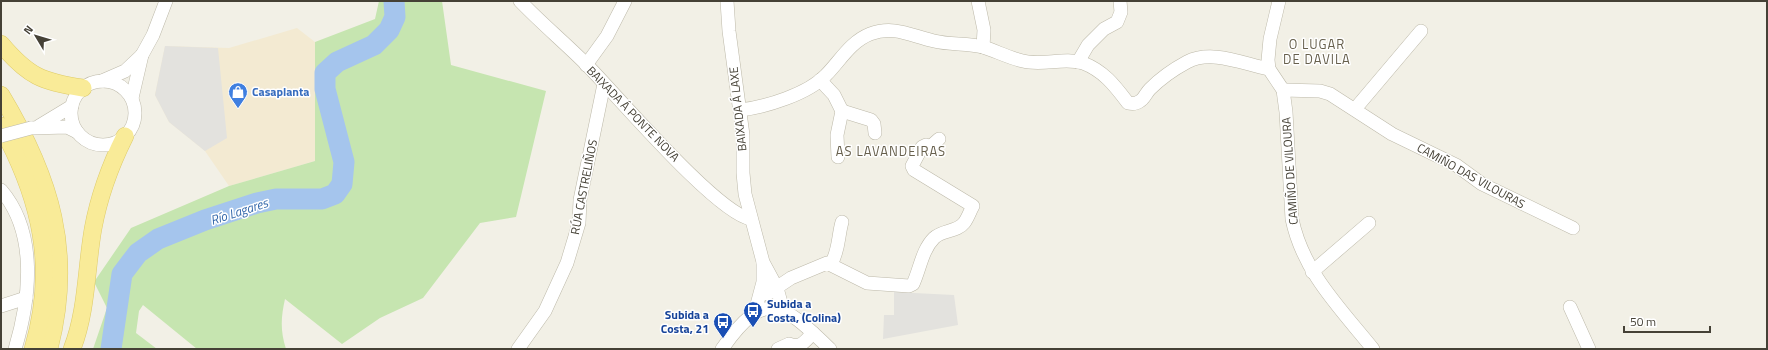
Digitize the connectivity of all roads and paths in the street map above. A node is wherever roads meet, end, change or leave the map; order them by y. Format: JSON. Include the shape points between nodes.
{"nodes":[{"id":1,"x":166,"y":1,"type":"edge"},
{"id":2,"x":520,"y":1,"type":"edge"},
{"id":3,"x":625,"y":1,"type":"edge"},
{"id":4,"x":727,"y":1,"type":"edge"},
{"id":5,"x":978,"y":1,"type":"edge"},
{"id":6,"x":1120,"y":1,"type":"edge"},
{"id":7,"x":1279,"y":1,"type":"edge"},
{"id":8,"x":1422,"y":31,"type":"dead end"},
{"id":9,"x":1,"y":44,"type":"edge"},
{"id":10,"x":983,"y":47,"type":"junction"},
{"id":11,"x":142,"y":56,"type":"junction"},
{"id":12,"x":1078,"y":62,"type":"junction"},
{"id":13,"x":586,"y":64,"type":"junction"},
{"id":14,"x":1269,"y":69,"type":"junction"},
{"id":15,"x":820,"y":80,"type":"junction"},
{"id":16,"x":102,"y":81,"type":"junction"},
{"id":17,"x":604,"y":84,"type":"junction"},
{"id":18,"x":83,"y":88,"type":"junction"},
{"id":19,"x":1283,"y":90,"type":"junction"},
{"id":20,"x":1,"y":95,"type":"edge"},
{"id":21,"x":132,"y":98,"type":"junction"},
{"id":22,"x":72,"y":106,"type":"junction"},
{"id":23,"x":1355,"y":109,"type":"junction"},
{"id":24,"x":740,"y":110,"type":"junction"},
{"id":25,"x":842,"y":111,"type":"junction"},
{"id":26,"x":1,"y":126,"type":"edge"},
{"id":27,"x":34,"y":128,"type":"junction"},
{"id":28,"x":77,"y":132,"type":"junction"},
{"id":29,"x":875,"y":133,"type":"dead end"},
{"id":30,"x":1,"y":136,"type":"edge"},
{"id":31,"x":125,"y":136,"type":"junction"},
{"id":32,"x":939,"y":139,"type":"dead end"},
{"id":33,"x":838,"y":158,"type":"dead end"},
{"id":34,"x":1,"y":190,"type":"edge"},
{"id":35,"x":751,"y":218,"type":"junction"},
{"id":36,"x":842,"y":222,"type":"dead end"},
{"id":37,"x":1369,"y":223,"type":"dead end"},
{"id":38,"x":1573,"y":228,"type":"dead end"},
{"id":39,"x":831,"y":264,"type":"junction"},
{"id":40,"x":1312,"y":272,"type":"junction"},
{"id":41,"x":769,"y":288,"type":"junction"},
{"id":42,"x":26,"y":298,"type":"junction"},
{"id":43,"x":1,"y":306,"type":"edge"},
{"id":44,"x":1570,"y":307,"type":"dead end"},
{"id":45,"x":777,"y":309,"type":"junction"},
{"id":46,"x":756,"y":312,"type":"junction"},
{"id":47,"x":813,"y":333,"type":"junction"},
{"id":48,"x":15,"y":349,"type":"edge"},
{"id":49,"x":33,"y":349,"type":"edge"},
{"id":50,"x":49,"y":349,"type":"edge"},
{"id":51,"x":72,"y":349,"type":"edge"},
{"id":52,"x":518,"y":349,"type":"edge"},
{"id":53,"x":722,"y":349,"type":"edge"},
{"id":54,"x":778,"y":349,"type":"edge"},
{"id":55,"x":830,"y":349,"type":"edge"},
{"id":56,"x":1373,"y":349,"type":"edge"},
{"id":57,"x":1589,"y":349,"type":"edge"}],
"edges":[{"from":1,"to":11,"type":"street"},
{"from":2,"to":13,"type":"street","name":"BAIXADA Á PONTE NOVA"},
{"from":3,"to":13,"type":"street","via":[[607,36]]},
{"from":4,"to":24,"type":"street","name":"BAIXADA Á LAXE"},
{"from":5,"to":10,"type":"street","via":[[984,30]]},
{"from":6,"to":12,"type":"street","via":[[1121,12],[1117,22],[1104,29],[1093,40]]},
{"from":7,"to":14,"type":"street","via":[[1270,39]]},
{"from":8,"to":23,"type":"street"},
{"from":9,"to":18,"type":"main road","via":[[25,70],[40,78]]},
{"from":10,"to":12,"type":"street","via":[[1024,62]]},
{"from":10,"to":15,"type":"street","via":[[937,42],[892,29],[884,30],[868,35],[858,42],[842,55]]},
{"from":11,"to":16,"type":"street","via":[[125,71]]},
{"from":11,"to":21,"type":"street"},
{"from":12,"to":14,"type":"street","via":[[1109,78],[1131,104],[1141,101],[1167,74],[1195,58],[1222,58]]},
{"from":13,"to":17,"type":"street","name":"BAIXADA Á PONTE NOVA"},
{"from":14,"to":19,"type":"street","name":"CAMIÑO DE VILOURA"},
{"from":15,"to":24,"type":"street","via":[[813,86],[764,106]]},
{"from":15,"to":25,"type":"street","via":[[834,95]]},
{"from":16,"to":18,"type":"street"},
{"from":16,"to":21,"type":"street","via":[[114,83]]},
{"from":17,"to":35,"type":"street","name":"BAIXADA Á PONTE NOVA","via":[[711,193],[738,215]]},
{"from":17,"to":52,"type":"street","name":"RÚA CASTRELIÑOS","via":[[580,200],[579,223],[567,263],[545,312]]},
{"from":18,"to":22,"type":"street"},
{"from":19,"to":23,"type":"street","name":"CAMIÑO DAS VILOURAS","via":[[1320,91]]},
{"from":19,"to":40,"type":"street","name":"CAMIÑO DE VILOURA","via":[[1292,219],[1300,250]]},
{"from":20,"to":50,"type":"main road","via":[[32,151],[54,216],[60,286],[56,321]]},
{"from":21,"to":31,"type":"street","via":[[135,116]]},
{"from":22,"to":27,"type":"street"},
{"from":22,"to":28,"type":"street","via":[[72,120]]},
{"from":23,"to":38,"type":"street","name":"CAMIÑO DAS VILOURAS","via":[[1392,134],[1456,165],[1482,184]]},
{"from":24,"to":35,"type":"street","name":"BAIXADA Á LAXE","via":[[744,187]]},
{"from":25,"to":29,"type":"street","via":[[871,120]]},
{"from":25,"to":33,"type":"street","via":[[837,135]]},
{"from":26,"to":49,"type":"main road","via":[[17,155],[29,185],[42,238],[43,295]]},
{"from":27,"to":28,"type":"street","via":[[67,127]]},
{"from":27,"to":30,"type":"street","bridge":true},
{"from":28,"to":31,"type":"street","via":[[87,141],[100,145],[113,143]]},
{"from":31,"to":51,"type":"main road","via":[[100,199],[93,229],[85,296]]},
{"from":32,"to":39,"type":"street","via":[[930,147],[922,147],[912,166],[914,170],[973,206],[965,223],[938,234],[931,241],[913,284],[909,286],[867,283]]},
{"from":34,"to":42,"type":"street","via":[[15,213],[23,234],[28,267]]},
{"from":35,"to":41,"type":"street","name":"BAIXADA Á LAXE"},
{"from":36,"to":39,"type":"street","via":[[836,256]]},
{"from":37,"to":40,"type":"street"},
{"from":39,"to":41,"type":"street","via":[[822,264]]},
{"from":40,"to":56,"type":"street","name":"CAMIÑO DE VILOURA"},
{"from":41,"to":45,"type":"street","name":"BAIXADA Á LAXE"},
{"from":41,"to":46,"type":"street"},
{"from":42,"to":43,"type":"street"},
{"from":42,"to":48,"type":"street"},
{"from":44,"to":57,"type":"street"},
{"from":45,"to":46,"type":"street"},
{"from":45,"to":47,"type":"street","via":[[801,321]]},
{"from":46,"to":53,"type":"street","via":[[742,323]]},
{"from":47,"to":54,"type":"street","via":[[801,345],[795,347],[789,344]]},
{"from":47,"to":55,"type":"street"}]}
